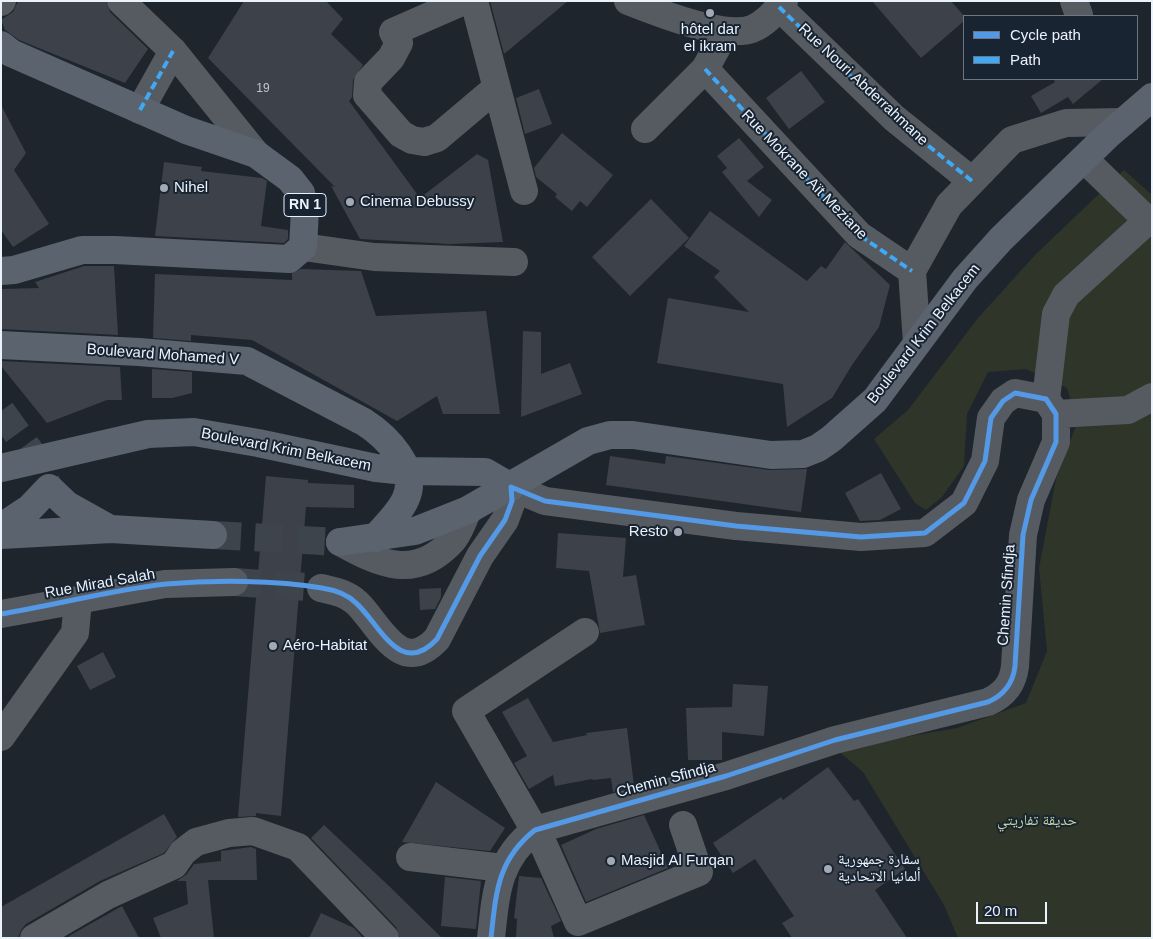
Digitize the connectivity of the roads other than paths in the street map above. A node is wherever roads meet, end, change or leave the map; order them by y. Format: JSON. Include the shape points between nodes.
{"nodes":[{"id":1,"x":121,"y":1,"type":"edge"},
{"id":2,"x":464,"y":1,"type":"edge"},
{"id":3,"x":474,"y":1,"type":"edge"},
{"id":4,"x":628,"y":1,"type":"edge"},
{"id":5,"x":781,"y":4,"type":"edge"},
{"id":6,"x":666,"y":8,"type":"edge"},
{"id":7,"x":726,"y":31,"type":"junction"},
{"id":8,"x":1,"y":45,"type":"edge"},
{"id":9,"x":173,"y":51,"type":"junction"},
{"id":10,"x":705,"y":69,"type":"junction"},
{"id":11,"x":495,"y":89,"type":"junction"},
{"id":12,"x":1152,"y":97,"type":"edge"},
{"id":13,"x":140,"y":110,"type":"junction"},
{"id":14,"x":1123,"y":122,"type":"junction"},
{"id":15,"x":645,"y":130,"type":"dead end"},
{"id":16,"x":256,"y":154,"type":"junction"},
{"id":17,"x":1084,"y":159,"type":"junction"},
{"id":18,"x":972,"y":181,"type":"junction"},
{"id":19,"x":524,"y":191,"type":"dead end"},
{"id":20,"x":304,"y":247,"type":"junction"},
{"id":21,"x":514,"y":262,"type":"dead end"},
{"id":22,"x":1,"y":270,"type":"edge"},
{"id":23,"x":912,"y":271,"type":"junction"},
{"id":24,"x":917,"y":343,"type":"junction"},
{"id":25,"x":1,"y":346,"type":"edge"},
{"id":26,"x":1152,"y":397,"type":"edge"},
{"id":27,"x":1051,"y":407,"type":"junction"},
{"id":28,"x":1,"y":468,"type":"edge"},
{"id":29,"x":406,"y":471,"type":"junction"},
{"id":30,"x":511,"y":487,"type":"junction"},
{"id":31,"x":468,"y":510,"type":"junction"},
{"id":32,"x":1,"y":527,"type":"edge"},
{"id":33,"x":111,"y":529,"type":"junction"},
{"id":34,"x":1,"y":535,"type":"edge"},
{"id":35,"x":213,"y":535,"type":"tunnel mouth"},
{"id":36,"x":375,"y":538,"type":"junction"},
{"id":37,"x":340,"y":542,"type":"joint"},
{"id":38,"x":234,"y":582,"type":"tunnel mouth"},
{"id":39,"x":321,"y":588,"type":"tunnel mouth"},
{"id":40,"x":78,"y":600,"type":"junction"},
{"id":41,"x":1,"y":614,"type":"edge"},
{"id":42,"x":585,"y":632,"type":"dead end"},
{"id":43,"x":1,"y":737,"type":"edge"},
{"id":44,"x":683,"y":825,"type":"dead end"},
{"id":45,"x":534,"y":830,"type":"junction"},
{"id":46,"x":410,"y":857,"type":"dead end"},
{"id":47,"x":503,"y":868,"type":"junction"},
{"id":48,"x":34,"y":938,"type":"edge"},
{"id":49,"x":385,"y":938,"type":"edge"},
{"id":50,"x":491,"y":938,"type":"edge"}],
"edges":[{"from":1,"to":9,"type":"street"},
{"from":2,"to":11,"type":"street","via":[[393,32],[399,43],[391,58],[368,82],[367,95],[401,134],[424,142],[437,138]]},
{"from":3,"to":11,"type":"street"},
{"from":4,"to":6,"type":"street"},
{"from":5,"to":7,"type":"street","via":[[761,24],[738,32]]},
{"from":5,"to":18,"type":"street","name":"Rue Nouri Abderrahmane","via":[[894,118]]},
{"from":6,"to":7,"type":"street"},
{"from":7,"to":10,"type":"street"},
{"from":8,"to":13,"type":"main road","number":"RN 1","via":[[11,53]]},
{"from":9,"to":13,"type":"street"},
{"from":9,"to":16,"type":"street"},
{"from":10,"to":15,"type":"street"},
{"from":10,"to":23,"type":"street","name":"Rue Mokrane Aït Meziane","via":[[859,235]]},
{"from":11,"to":19,"type":"street"},
{"from":12,"to":14,"type":"main road","name":"Boulevard Krim Belkacem"},
{"from":13,"to":16,"type":"main road","number":"RN 1"},
{"from":14,"to":17,"type":"main road","name":"Boulevard Krim Belkacem"},
{"from":14,"to":18,"type":"street","via":[[1066,123],[1012,140]]},
{"from":16,"to":20,"type":"main road","number":"RN 1","via":[[290,179],[301,193],[305,210]]},
{"from":17,"to":24,"type":"main road","name":"Boulevard Krim Belkacem","via":[[997,243]]},
{"from":17,"to":27,"type":"street","name":"Chemin Sfindja","via":[[1144,217],[1143,226],[1066,295],[1056,314]]},
{"from":18,"to":23,"type":"street","via":[[949,205]]},
{"from":20,"to":21,"type":"street","via":[[374,257]]},
{"from":20,"to":22,"type":"main road","via":[[289,259],[82,250],[14,270]]},
{"from":23,"to":24,"type":"street"},
{"from":24,"to":30,"type":"main road","name":"Boulevard Krim Belkacem","via":[[875,400],[831,439],[803,454],[771,456],[633,434],[610,435],[588,440]]},
{"from":25,"to":29,"type":"main road","name":"Boulevard Mohamed V","via":[[247,361],[380,432],[392,445]]},
{"from":26,"to":27,"type":"street","via":[[1128,410]]},
{"from":27,"to":30,"type":"street","via":[[1015,393],[1003,400],[991,418],[985,461],[964,503],[925,533],[862,537],[736,526],[545,501]]},
{"from":27,"to":45,"type":"street","name":"Chemin Sfindja","via":[[1056,442],[1031,500],[1023,535],[1015,666],[1011,682],[1002,694],[988,702],[834,740],[726,776]]},
{"from":28,"to":29,"type":"main road","name":"Boulevard Krim Belkacem","via":[[148,434],[194,432]]},
{"from":29,"to":30,"type":"main road","name":"Boulevard Krim Belkacem","via":[[485,472]]},
{"from":29,"to":36,"type":"main road","via":[[409,482],[407,496]]},
{"from":30,"to":31,"type":"main road","name":"Boulevard Krim Belkacem"},
{"from":30,"to":39,"type":"street","via":[[512,501],[505,520],[480,556],[437,639],[426,648],[412,652],[390,645],[357,603],[341,592]]},
{"from":31,"to":36,"type":"main road","name":"Boulevard Krim Belkacem","via":[[414,531]]},
{"from":31,"to":37,"type":"street","via":[[453,541],[425,562],[393,566],[367,557]]},
{"from":32,"to":33,"type":"main road","via":[[30,508],[49,488],[88,519]]},
{"from":33,"to":34,"type":"main road"},
{"from":33,"to":35,"type":"main road"},
{"from":36,"to":37,"type":"main road","name":"Boulevard Krim Belkacem"},
{"from":38,"to":40,"type":"street","name":"Rue Mirad Salah","via":[[165,584]]},
{"from":40,"to":41,"type":"street","name":"Rue Mirad Salah"},
{"from":40,"to":43,"type":"street","via":[[75,634]]},
{"from":42,"to":45,"type":"street","via":[[466,711]]},
{"from":44,"to":45,"type":"street","via":[[698,872],[578,922]]},
{"from":45,"to":47,"type":"street","name":"Chemin Sfindja","via":[[521,840]]},
{"from":46,"to":47,"type":"street"},
{"from":47,"to":50,"type":"street","name":"Chemin Sfindja","via":[[496,894]]},
{"from":48,"to":49,"type":"street","via":[[108,895],[174,865],[196,842],[229,833],[253,831],[298,847]]}]}
